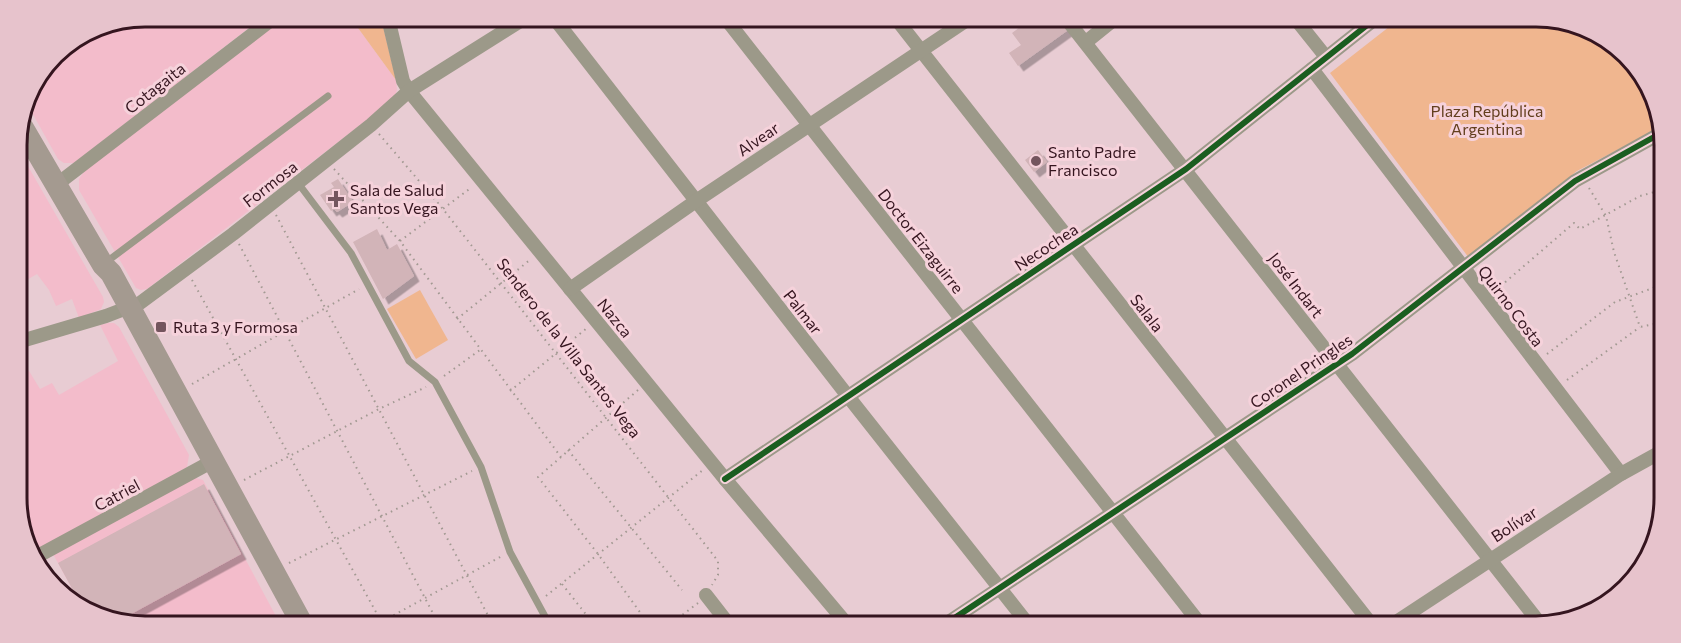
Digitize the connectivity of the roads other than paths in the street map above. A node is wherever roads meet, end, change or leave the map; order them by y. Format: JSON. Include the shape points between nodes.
{"nodes":[{"id":1,"x":258,"y":27,"type":"edge"},
{"id":2,"x":390,"y":27,"type":"edge"},
{"id":3,"x":511,"y":27,"type":"edge"},
{"id":4,"x":561,"y":27,"type":"edge"},
{"id":5,"x":732,"y":27,"type":"edge"},
{"id":6,"x":902,"y":27,"type":"edge"},
{"id":7,"x":957,"y":27,"type":"edge"},
{"id":8,"x":1073,"y":27,"type":"edge"},
{"id":9,"x":1105,"y":27,"type":"edge"},
{"id":10,"x":1302,"y":27,"type":"edge"},
{"id":11,"x":1365,"y":27,"type":"edge"},
{"id":12,"x":1086,"y":42,"type":"junction"},
{"id":13,"x":921,"y":51,"type":"junction"},
{"id":14,"x":1326,"y":57,"type":"junction"},
{"id":15,"x":1312,"y":69,"type":"junction"},
{"id":16,"x":409,"y":91,"type":"junction"},
{"id":17,"x":328,"y":96,"type":"dead end"},
{"id":18,"x":809,"y":126,"type":"junction"},
{"id":19,"x":27,"y":135,"type":"edge"},
{"id":20,"x":1654,"y":137,"type":"edge"},
{"id":21,"x":1185,"y":169,"type":"junction"},
{"id":22,"x":298,"y":183,"type":"junction"},
{"id":23,"x":56,"y":184,"type":"junction"},
{"id":24,"x":696,"y":201,"type":"junction"},
{"id":25,"x":1073,"y":246,"type":"junction"},
{"id":26,"x":103,"y":265,"type":"junction"},
{"id":27,"x":1464,"y":267,"type":"junction"},
{"id":28,"x":570,"y":289,"type":"junction"},
{"id":29,"x":130,"y":307,"type":"junction"},
{"id":30,"x":961,"y":318,"type":"junction"},
{"id":31,"x":27,"y":339,"type":"edge"},
{"id":32,"x":1336,"y":364,"type":"junction"},
{"id":33,"x":847,"y":395,"type":"junction"},
{"id":34,"x":1226,"y":438,"type":"junction"},
{"id":35,"x":1654,"y":456,"type":"edge"},
{"id":36,"x":213,"y":461,"type":"junction"},
{"id":37,"x":1621,"y":474,"type":"junction"},
{"id":38,"x":725,"y":479,"type":"junction"},
{"id":39,"x":1113,"y":512,"type":"junction"},
{"id":40,"x":41,"y":554,"type":"edge"},
{"id":41,"x":1488,"y":560,"type":"junction"},
{"id":42,"x":1000,"y":587,"type":"junction"},
{"id":43,"x":706,"y":595,"type":"road end"},
{"id":44,"x":297,"y":616,"type":"edge"},
{"id":45,"x":545,"y":616,"type":"edge"},
{"id":46,"x":722,"y":616,"type":"edge"},
{"id":47,"x":840,"y":616,"type":"edge"},
{"id":48,"x":958,"y":616,"type":"edge"},
{"id":49,"x":1022,"y":616,"type":"edge"},
{"id":50,"x":1194,"y":616,"type":"edge"},
{"id":51,"x":1364,"y":616,"type":"edge"},
{"id":52,"x":1404,"y":616,"type":"edge"},
{"id":53,"x":1534,"y":616,"type":"edge"}],
"edges":[{"from":1,"to":23,"type":"street","name":"Cotagaita"},
{"from":2,"to":16,"type":"street","name":"Nazca"},
{"from":3,"to":16,"type":"street","name":"Formosa"},
{"from":4,"to":24,"type":"street","name":"Palmar"},
{"from":5,"to":18,"type":"street","name":"Doctor Eizaguirre"},
{"from":6,"to":13,"type":"street","name":"Salala"},
{"from":7,"to":13,"type":"street","name":"Alvear"},
{"from":8,"to":12,"type":"street","name":"José Indart"},
{"from":9,"to":12,"type":"street"},
{"from":10,"to":14,"type":"street"},
{"from":11,"to":14,"type":"street","name":"Necochea"},
{"from":12,"to":21,"type":"street","name":"José Indart"},
{"from":13,"to":18,"type":"street","name":"Alvear"},
{"from":13,"to":25,"type":"street","name":"Salala"},
{"from":14,"to":15,"type":"street","name":"Necochea"},
{"from":15,"to":21,"type":"street","name":"Necochea"},
{"from":15,"to":27,"type":"street","name":"Quirno Costa"},
{"from":16,"to":22,"type":"street","name":"Formosa"},
{"from":16,"to":28,"type":"street","name":"Nazca"},
{"from":17,"to":26,"type":"lane"},
{"from":18,"to":24,"type":"street","name":"Alvear"},
{"from":18,"to":30,"type":"street","name":"Doctor Eizaguirre"},
{"from":19,"to":23,"type":"highway"},
{"from":20,"to":27,"type":"street","name":"Coronel Pringles","via":[[1565,189]]},
{"from":21,"to":25,"type":"street","name":"Necochea"},
{"from":21,"to":32,"type":"street","name":"José Indart"},
{"from":22,"to":29,"type":"street","name":"Formosa","via":[[152,295]]},
{"from":22,"to":45,"type":"lane","via":[[351,253],[408,361],[435,382],[481,467],[510,552]]},
{"from":23,"to":26,"type":"highway"},
{"from":24,"to":28,"type":"street","name":"Alvear"},
{"from":24,"to":33,"type":"street","name":"Palmar"},
{"from":25,"to":30,"type":"street","name":"Necochea"},
{"from":25,"to":34,"type":"street","name":"Salala"},
{"from":26,"to":29,"type":"highway"},
{"from":27,"to":32,"type":"street","name":"Coronel Pringles"},
{"from":27,"to":37,"type":"street","name":"Quirno Costa"},
{"from":28,"to":38,"type":"street","name":"Nazca"},
{"from":29,"to":31,"type":"street","name":"Formosa"},
{"from":29,"to":36,"type":"highway"},
{"from":30,"to":33,"type":"street","name":"Necochea"},
{"from":30,"to":39,"type":"street","name":"Doctor Eizaguirre"},
{"from":32,"to":34,"type":"street","name":"Coronel Pringles"},
{"from":32,"to":41,"type":"street","name":"José Indart"},
{"from":33,"to":38,"type":"street","name":"Necochea"},
{"from":33,"to":42,"type":"street","name":"Palmar"},
{"from":34,"to":39,"type":"street","name":"Coronel Pringles"},
{"from":34,"to":51,"type":"street","name":"Salala"},
{"from":35,"to":37,"type":"street","name":"Bolívar"},
{"from":36,"to":40,"type":"street","name":"Catriel"},
{"from":36,"to":44,"type":"highway"},
{"from":37,"to":41,"type":"street","name":"Bolívar"},
{"from":38,"to":47,"type":"street","name":"Nazca"},
{"from":39,"to":42,"type":"street","name":"Coronel Pringles"},
{"from":39,"to":50,"type":"street","name":"Doctor Eizaguirre"},
{"from":41,"to":52,"type":"street","name":"Bolívar"},
{"from":41,"to":53,"type":"street","name":"José Indart"},
{"from":42,"to":48,"type":"street","name":"Coronel Pringles"},
{"from":42,"to":49,"type":"street","name":"Palmar"},
{"from":43,"to":46,"type":"street"}]}
